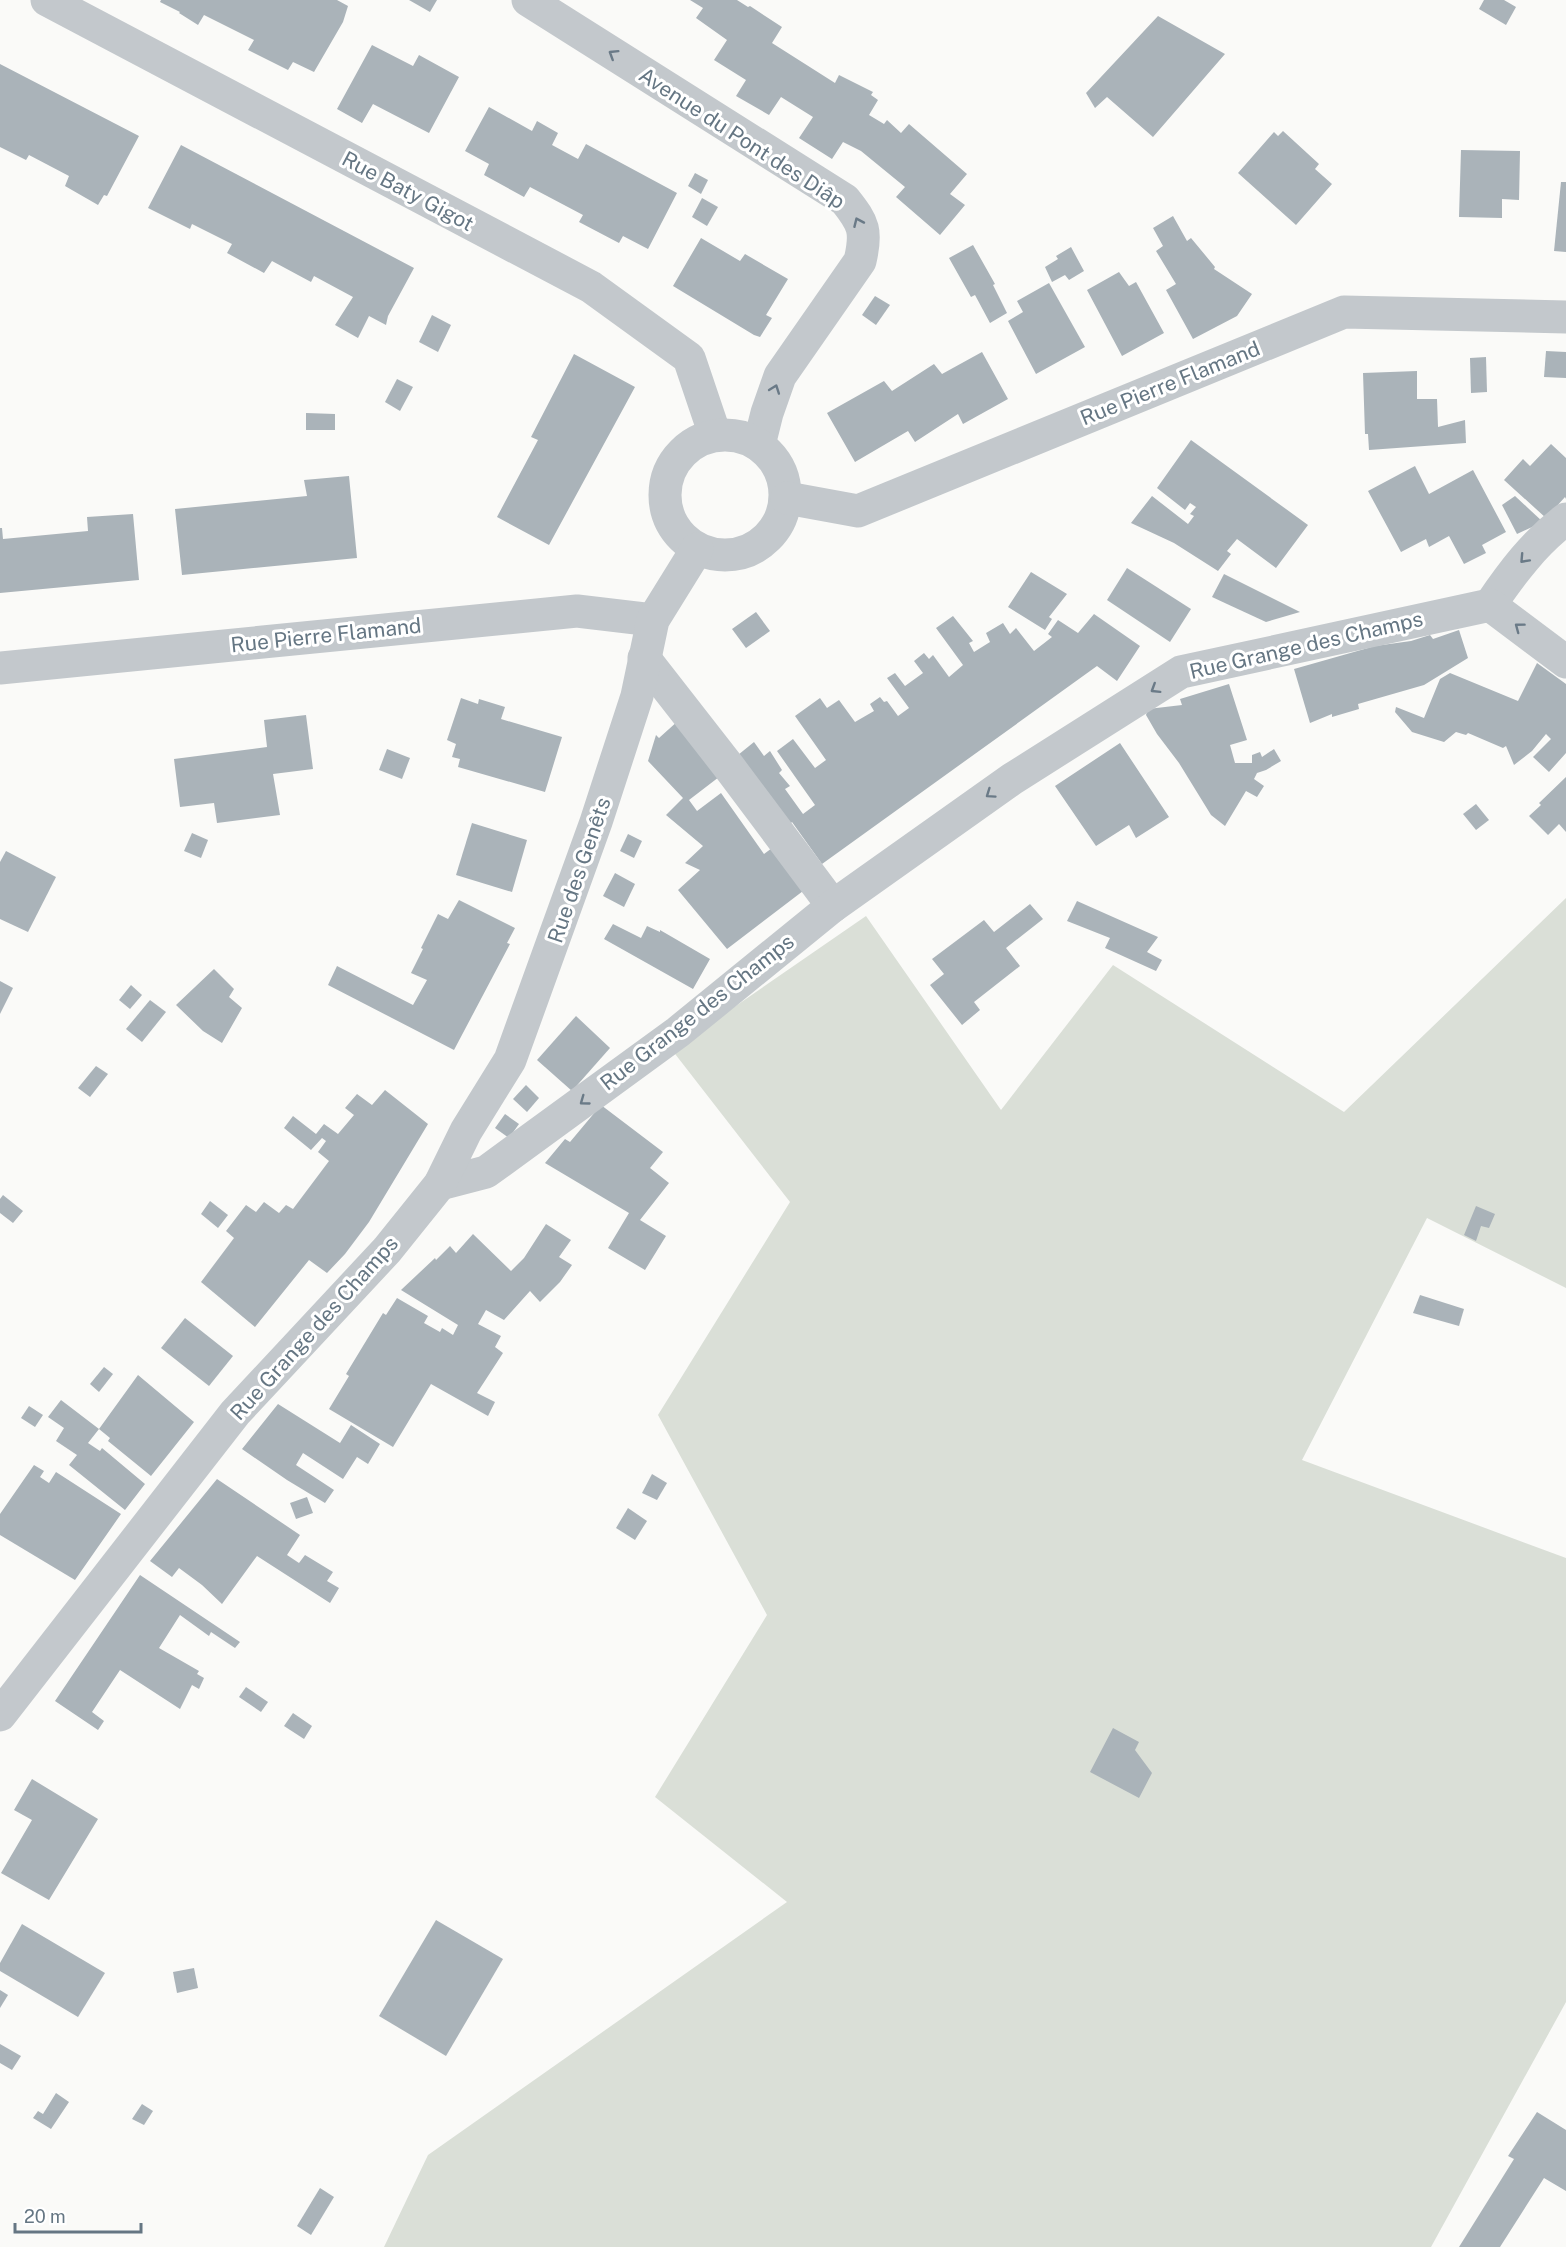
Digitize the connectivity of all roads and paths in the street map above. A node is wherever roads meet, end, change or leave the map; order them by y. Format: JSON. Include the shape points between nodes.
{"nodes":[{"id":1,"x":47,"y":0,"type":"edge"},
{"id":2,"x":528,"y":0,"type":"edge"},
{"id":3,"x":1566,"y":317,"type":"edge"},
{"id":4,"x":716,"y":435,"type":"junction"},
{"id":5,"x":759,"y":445,"type":"junction"},
{"id":6,"x":787,"y":498,"type":"junction"},
{"id":7,"x":1566,"y":519,"type":"edge"},
{"id":8,"x":697,"y":549,"type":"junction"},
{"id":9,"x":1490,"y":605,"type":"junction"},
{"id":10,"x":652,"y":620,"type":"junction"},
{"id":11,"x":644,"y":658,"type":"junction"},
{"id":12,"x":1566,"y":662,"type":"edge"},
{"id":13,"x":0,"y":668,"type":"edge"},
{"id":14,"x":833,"y":906,"type":"junction"},
{"id":15,"x":440,"y":1184,"type":"junction"},
{"id":16,"x":0,"y":1715,"type":"edge"}],
"edges":[{"from":1,"to":4,"type":"street","name":"Rue Baty Gigot","via":[[591,287],[689,358]]},
{"from":5,"to":2,"type":"street","name":"Avenue du Pont des Diâp","one_way":true,"via":[[780,376],[860,261],[865,241],[859,219],[845,200]]},
{"from":3,"to":6,"type":"street","name":"Rue Pierre Flamand","via":[[1344,312],[858,511]]},
{"from":4,"to":5,"type":"street","via":[[738,436]]},
{"from":4,"to":8,"type":"street","via":[[686,450],[674,462],[666,485],[670,518],[678,533]]},
{"from":5,"to":6,"type":"street","via":[[780,468]]},
{"from":6,"to":8,"type":"street","via":[[780,522],[766,541],[745,553],[720,556]]},
{"from":7,"to":9,"type":"street","one_way":true,"via":[[1516,567]]},
{"from":8,"to":10,"type":"street","name":"Rue des Genêts"},
{"from":12,"to":9,"type":"street","one_way":true},
{"from":9,"to":14,"type":"street","name":"Rue Grange des Champs","one_way":true,"via":[[1181,672],[1012,779]]},
{"from":10,"to":11,"type":"street","name":"Rue des Genêts"},
{"from":10,"to":13,"type":"street","name":"Rue Pierre Flamand","via":[[577,611]]},
{"from":11,"to":14,"type":"street"},
{"from":11,"to":15,"type":"street","name":"Rue des Genêts","via":[[637,696],[596,822],[510,1060],[466,1131]]},
{"from":14,"to":15,"type":"street","name":"Rue Grange des Champs","one_way":true,"via":[[678,1032],[486,1172]]},
{"from":15,"to":16,"type":"street","name":"Rue Grange des Champs","via":[[387,1250],[236,1413]]}]}
